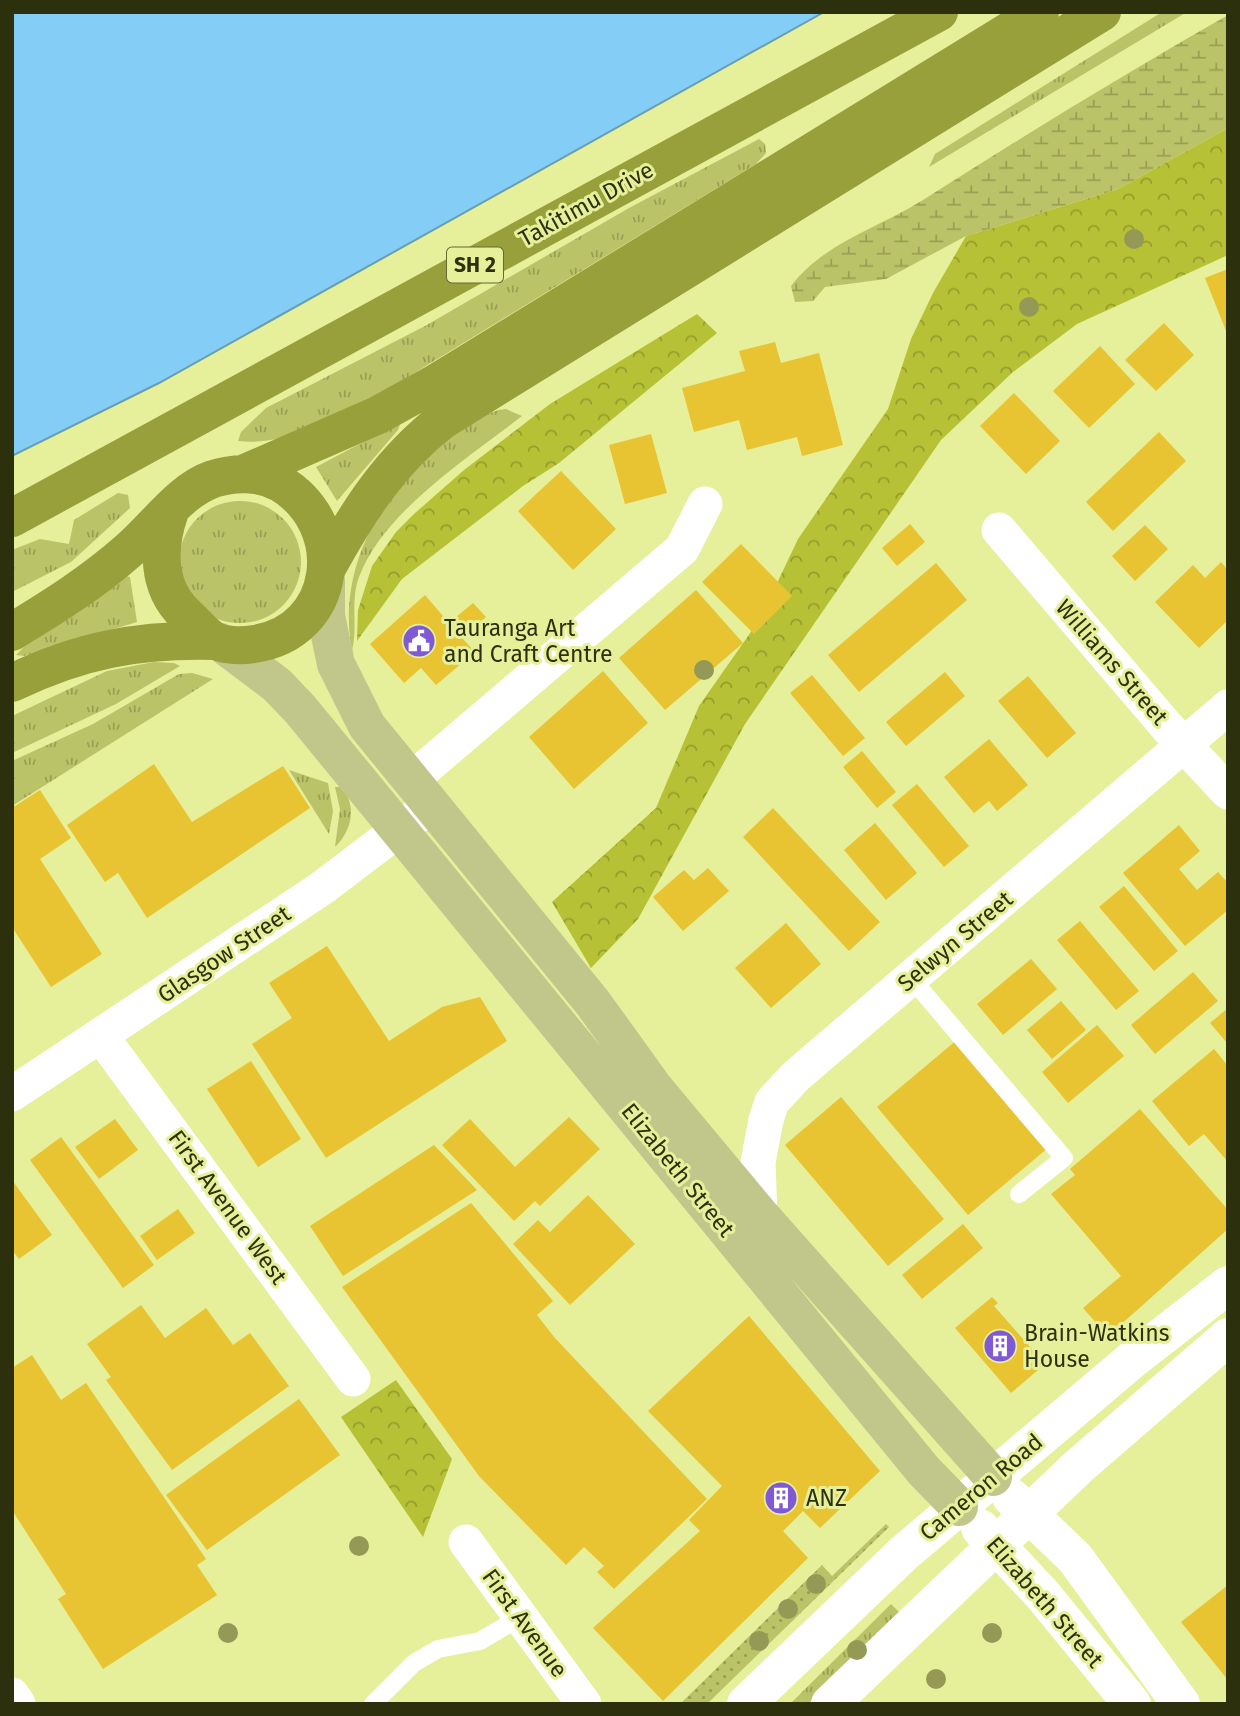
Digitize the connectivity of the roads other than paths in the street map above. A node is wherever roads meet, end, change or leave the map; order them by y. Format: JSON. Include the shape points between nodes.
{"nodes":[{"id":1,"x":939,"y":12,"type":"edge"},
{"id":2,"x":1040,"y":12,"type":"edge"},
{"id":3,"x":1101,"y":12,"type":"edge"},
{"id":4,"x":243,"y":474,"type":"junction"},
{"id":5,"x":705,"y":504,"type":"dead end"},
{"id":6,"x":170,"y":511,"type":"junction"},
{"id":7,"x":12,"y":519,"type":"edge"},
{"id":8,"x":999,"y":530,"type":"dead end"},
{"id":9,"x":327,"y":573,"type":"junction"},
{"id":10,"x":12,"y":632,"type":"edge"},
{"id":11,"x":217,"y":641,"type":"junction"},
{"id":12,"x":12,"y":683,"type":"edge"},
{"id":13,"x":1228,"y":707,"type":"edge"},
{"id":14,"x":1184,"y":744,"type":"junction"},
{"id":15,"x":1228,"y":792,"type":"edge"},
{"id":16,"x":420,"y":793,"type":"junction"},
{"id":17,"x":399,"y":831,"type":"junction"},
{"id":18,"x":911,"y":978,"type":"junction"},
{"id":19,"x":101,"y":1036,"type":"junction"},
{"id":20,"x":12,"y":1094,"type":"edge"},
{"id":21,"x":1019,"y":1194,"type":"dead end"},
{"id":22,"x":760,"y":1215,"type":"junction"},
{"id":23,"x":1228,"y":1285,"type":"edge"},
{"id":24,"x":1228,"y":1337,"type":"edge"},
{"id":25,"x":354,"y":1379,"type":"dead end"},
{"id":26,"x":993,"y":1477,"type":"junction"},
{"id":27,"x":959,"y":1507,"type":"junction"},
{"id":28,"x":1028,"y":1515,"type":"junction"},
{"id":29,"x":467,"y":1542,"type":"dead end"},
{"id":30,"x":996,"y":1545,"type":"junction"},
{"id":31,"x":521,"y":1617,"type":"junction"},
{"id":32,"x":12,"y":1695,"type":"edge"},
{"id":33,"x":18,"y":1704,"type":"edge"},
{"id":34,"x":373,"y":1704,"type":"edge"},
{"id":35,"x":584,"y":1704,"type":"edge"},
{"id":36,"x":746,"y":1704,"type":"edge"},
{"id":37,"x":830,"y":1704,"type":"edge"},
{"id":38,"x":1132,"y":1704,"type":"edge"},
{"id":39,"x":1181,"y":1704,"type":"edge"}],
"edges":[{"from":1,"to":7,"type":"highway","name":"Takitimu Drive","number":"SH 2"},
{"from":2,"to":4,"type":"highway","via":[[436,383]]},
{"from":3,"to":9,"type":"highway","via":[[443,420],[386,474],[353,520]]},
{"from":4,"to":6,"type":"highway","via":[[212,479]]},
{"from":4,"to":9,"type":"highway","via":[[273,479],[302,500],[320,528]]},
{"from":5,"to":16,"type":"street","via":[[682,549]]},
{"from":6,"to":10,"type":"highway","via":[[128,552]]},
{"from":6,"to":11,"type":"highway","via":[[161,541],[168,589],[180,609]]},
{"from":8,"to":14,"type":"street","name":"Williams Street"},
{"from":9,"to":11,"type":"highway","via":[[311,610],[295,628],[267,642],[241,646]]},
{"from":9,"to":16,"type":"main road","name":"Elizabeth Street","via":[[326,616],[340,673],[367,726]]},
{"from":11,"to":12,"type":"highway","via":[[127,643],[69,659]]},
{"from":11,"to":17,"type":"main road","name":"Elizabeth Street","via":[[277,685],[300,709]]},
{"from":13,"to":14,"type":"street","name":"Selwyn Street"},
{"from":14,"to":15,"type":"street","name":"Williams Street"},
{"from":14,"to":18,"type":"street","name":"Selwyn Street"},
{"from":16,"to":17,"type":"street","name":"Glasgow Street"},
{"from":16,"to":22,"type":"main road","name":"Elizabeth Street"},
{"from":17,"to":19,"type":"street","name":"Glasgow Street"},
{"from":17,"to":27,"type":"main road","name":"Elizabeth Street","via":[[915,1460]]},
{"from":18,"to":21,"type":"lane","via":[[1064,1158]]},
{"from":18,"to":22,"type":"street","name":"Selwyn Street","via":[[772,1102],[758,1161]]},
{"from":19,"to":20,"type":"street","name":"Glasgow Street"},
{"from":19,"to":25,"type":"street","name":"First Avenue West"},
{"from":22,"to":26,"type":"main road","name":"Elizabeth Street"},
{"from":23,"to":26,"type":"main road","name":"Cameron Road"},
{"from":24,"to":28,"type":"main road","name":"Cameron Road"},
{"from":26,"to":27,"type":"main road","name":"Cameron Road"},
{"from":26,"to":28,"type":"main road","name":"Elizabeth Street"},
{"from":27,"to":30,"type":"main road","name":"Elizabeth Street"},
{"from":27,"to":36,"type":"main road","name":"Cameron Road","via":[[904,1553]]},
{"from":28,"to":30,"type":"main road","name":"Cameron Road"},
{"from":28,"to":39,"type":"main road","name":"Elizabeth Street","via":[[1075,1558]]},
{"from":29,"to":31,"type":"street","name":"First Avenue"},
{"from":30,"to":37,"type":"main road","name":"Cameron Road"},
{"from":30,"to":38,"type":"main road","name":"Elizabeth Street"},
{"from":31,"to":34,"type":"lane","via":[[480,1641],[438,1649],[414,1663]]},
{"from":31,"to":35,"type":"street","name":"First Avenue"},
{"from":32,"to":33,"type":"street"}]}
